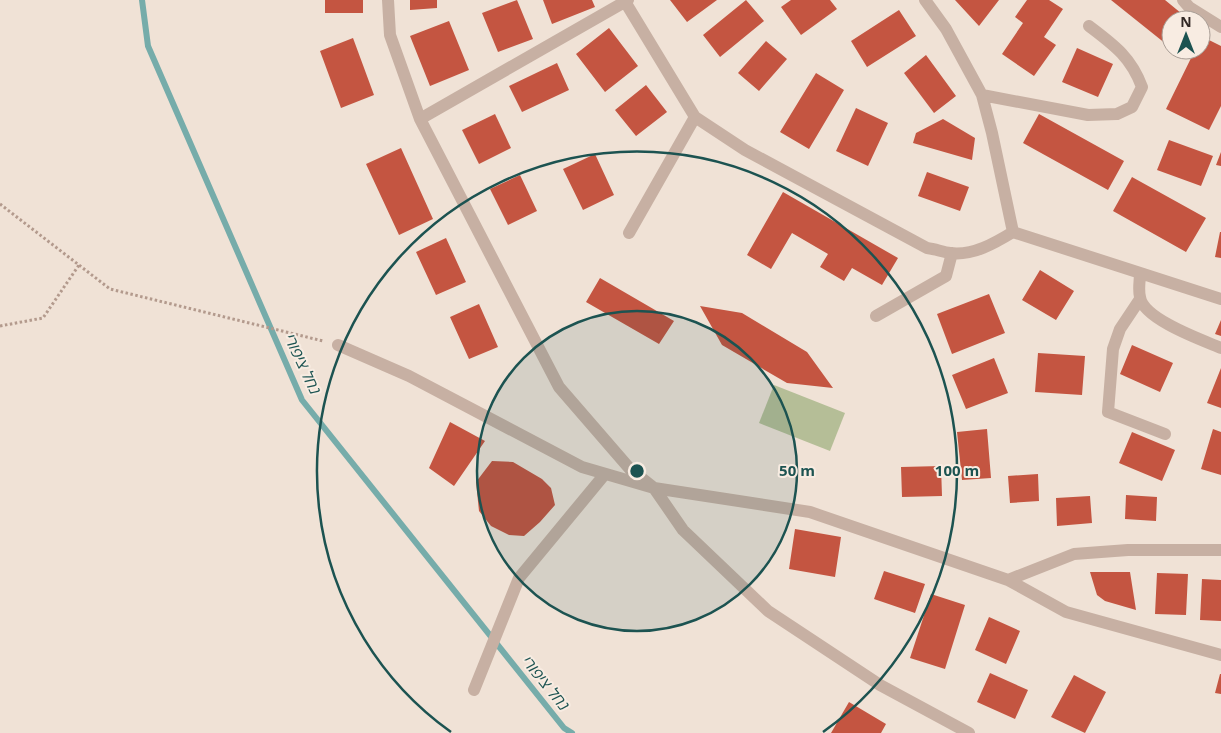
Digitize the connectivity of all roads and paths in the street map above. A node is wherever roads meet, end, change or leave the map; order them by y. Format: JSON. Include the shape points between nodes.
{"nodes":[{"id":1,"x":388,"y":0,"type":"edge"},
{"id":2,"x":925,"y":0,"type":"edge"},
{"id":3,"x":1183,"y":0,"type":"edge"},
{"id":4,"x":626,"y":1,"type":"edge"},
{"id":5,"x":1089,"y":26,"type":"dead end"},
{"id":6,"x":1221,"y":27,"type":"edge"},
{"id":7,"x":982,"y":95,"type":"junction"},
{"id":8,"x":695,"y":117,"type":"junction"},
{"id":9,"x":420,"y":119,"type":"junction"},
{"id":10,"x":0,"y":204,"type":"edge"},
{"id":11,"x":1013,"y":232,"type":"junction"},
{"id":12,"x":630,"y":233,"type":"dead end"},
{"id":13,"x":952,"y":253,"type":"junction"},
{"id":14,"x":79,"y":265,"type":"junction"},
{"id":15,"x":1140,"y":273,"type":"junction"},
{"id":16,"x":1140,"y":299,"type":"junction"},
{"id":17,"x":1221,"y":299,"type":"edge"},
{"id":18,"x":876,"y":316,"type":"dead end"},
{"id":19,"x":0,"y":326,"type":"edge"},
{"id":20,"x":338,"y":345,"type":"joint"},
{"id":21,"x":1221,"y":348,"type":"edge"},
{"id":22,"x":1165,"y":434,"type":"dead end"},
{"id":23,"x":606,"y":474,"type":"junction"},
{"id":24,"x":654,"y":488,"type":"junction"},
{"id":25,"x":1221,"y":550,"type":"edge"},
{"id":26,"x":1008,"y":580,"type":"junction"},
{"id":27,"x":1221,"y":654,"type":"edge"},
{"id":28,"x":474,"y":690,"type":"dead end"},
{"id":29,"x":969,"y":733,"type":"edge"}],
"edges":[{"from":1,"to":9,"type":"street","via":[[390,35]]},
{"from":2,"to":7,"type":"street","via":[[946,28]]},
{"from":3,"to":6,"type":"street"},
{"from":4,"to":8,"type":"street"},
{"from":4,"to":9,"type":"street"},
{"from":5,"to":7,"type":"street","via":[[1118,48],[1136,71],[1142,88],[1132,107],[1117,114],[1088,115]]},
{"from":7,"to":11,"type":"street"},
{"from":8,"to":12,"type":"street"},
{"from":8,"to":13,"type":"street","via":[[745,150],[874,220],[927,248]]},
{"from":9,"to":24,"type":"street","via":[[559,387],[630,469]]},
{"from":10,"to":14,"type":"path"},
{"from":11,"to":13,"type":"street","via":[[973,251]]},
{"from":11,"to":15,"type":"street"},
{"from":13,"to":18,"type":"street","via":[[946,276]]},
{"from":14,"to":19,"type":"path","via":[[43,318]]},
{"from":14,"to":20,"type":"path","via":[[110,289]]},
{"from":15,"to":16,"type":"street"},
{"from":15,"to":17,"type":"street"},
{"from":16,"to":21,"type":"street","via":[[1153,316]]},
{"from":16,"to":22,"type":"street","via":[[1120,329],[1113,349],[1108,412]]},
{"from":20,"to":23,"type":"street","via":[[409,376],[582,467]]},
{"from":23,"to":24,"type":"street"},
{"from":23,"to":28,"type":"street","via":[[519,578]]},
{"from":24,"to":26,"type":"street","via":[[810,512]]},
{"from":24,"to":29,"type":"street","via":[[683,530],[768,611],[880,685]]},
{"from":25,"to":26,"type":"street","via":[[1128,550],[1074,554]]},
{"from":26,"to":27,"type":"street","via":[[1066,612]]}]}
